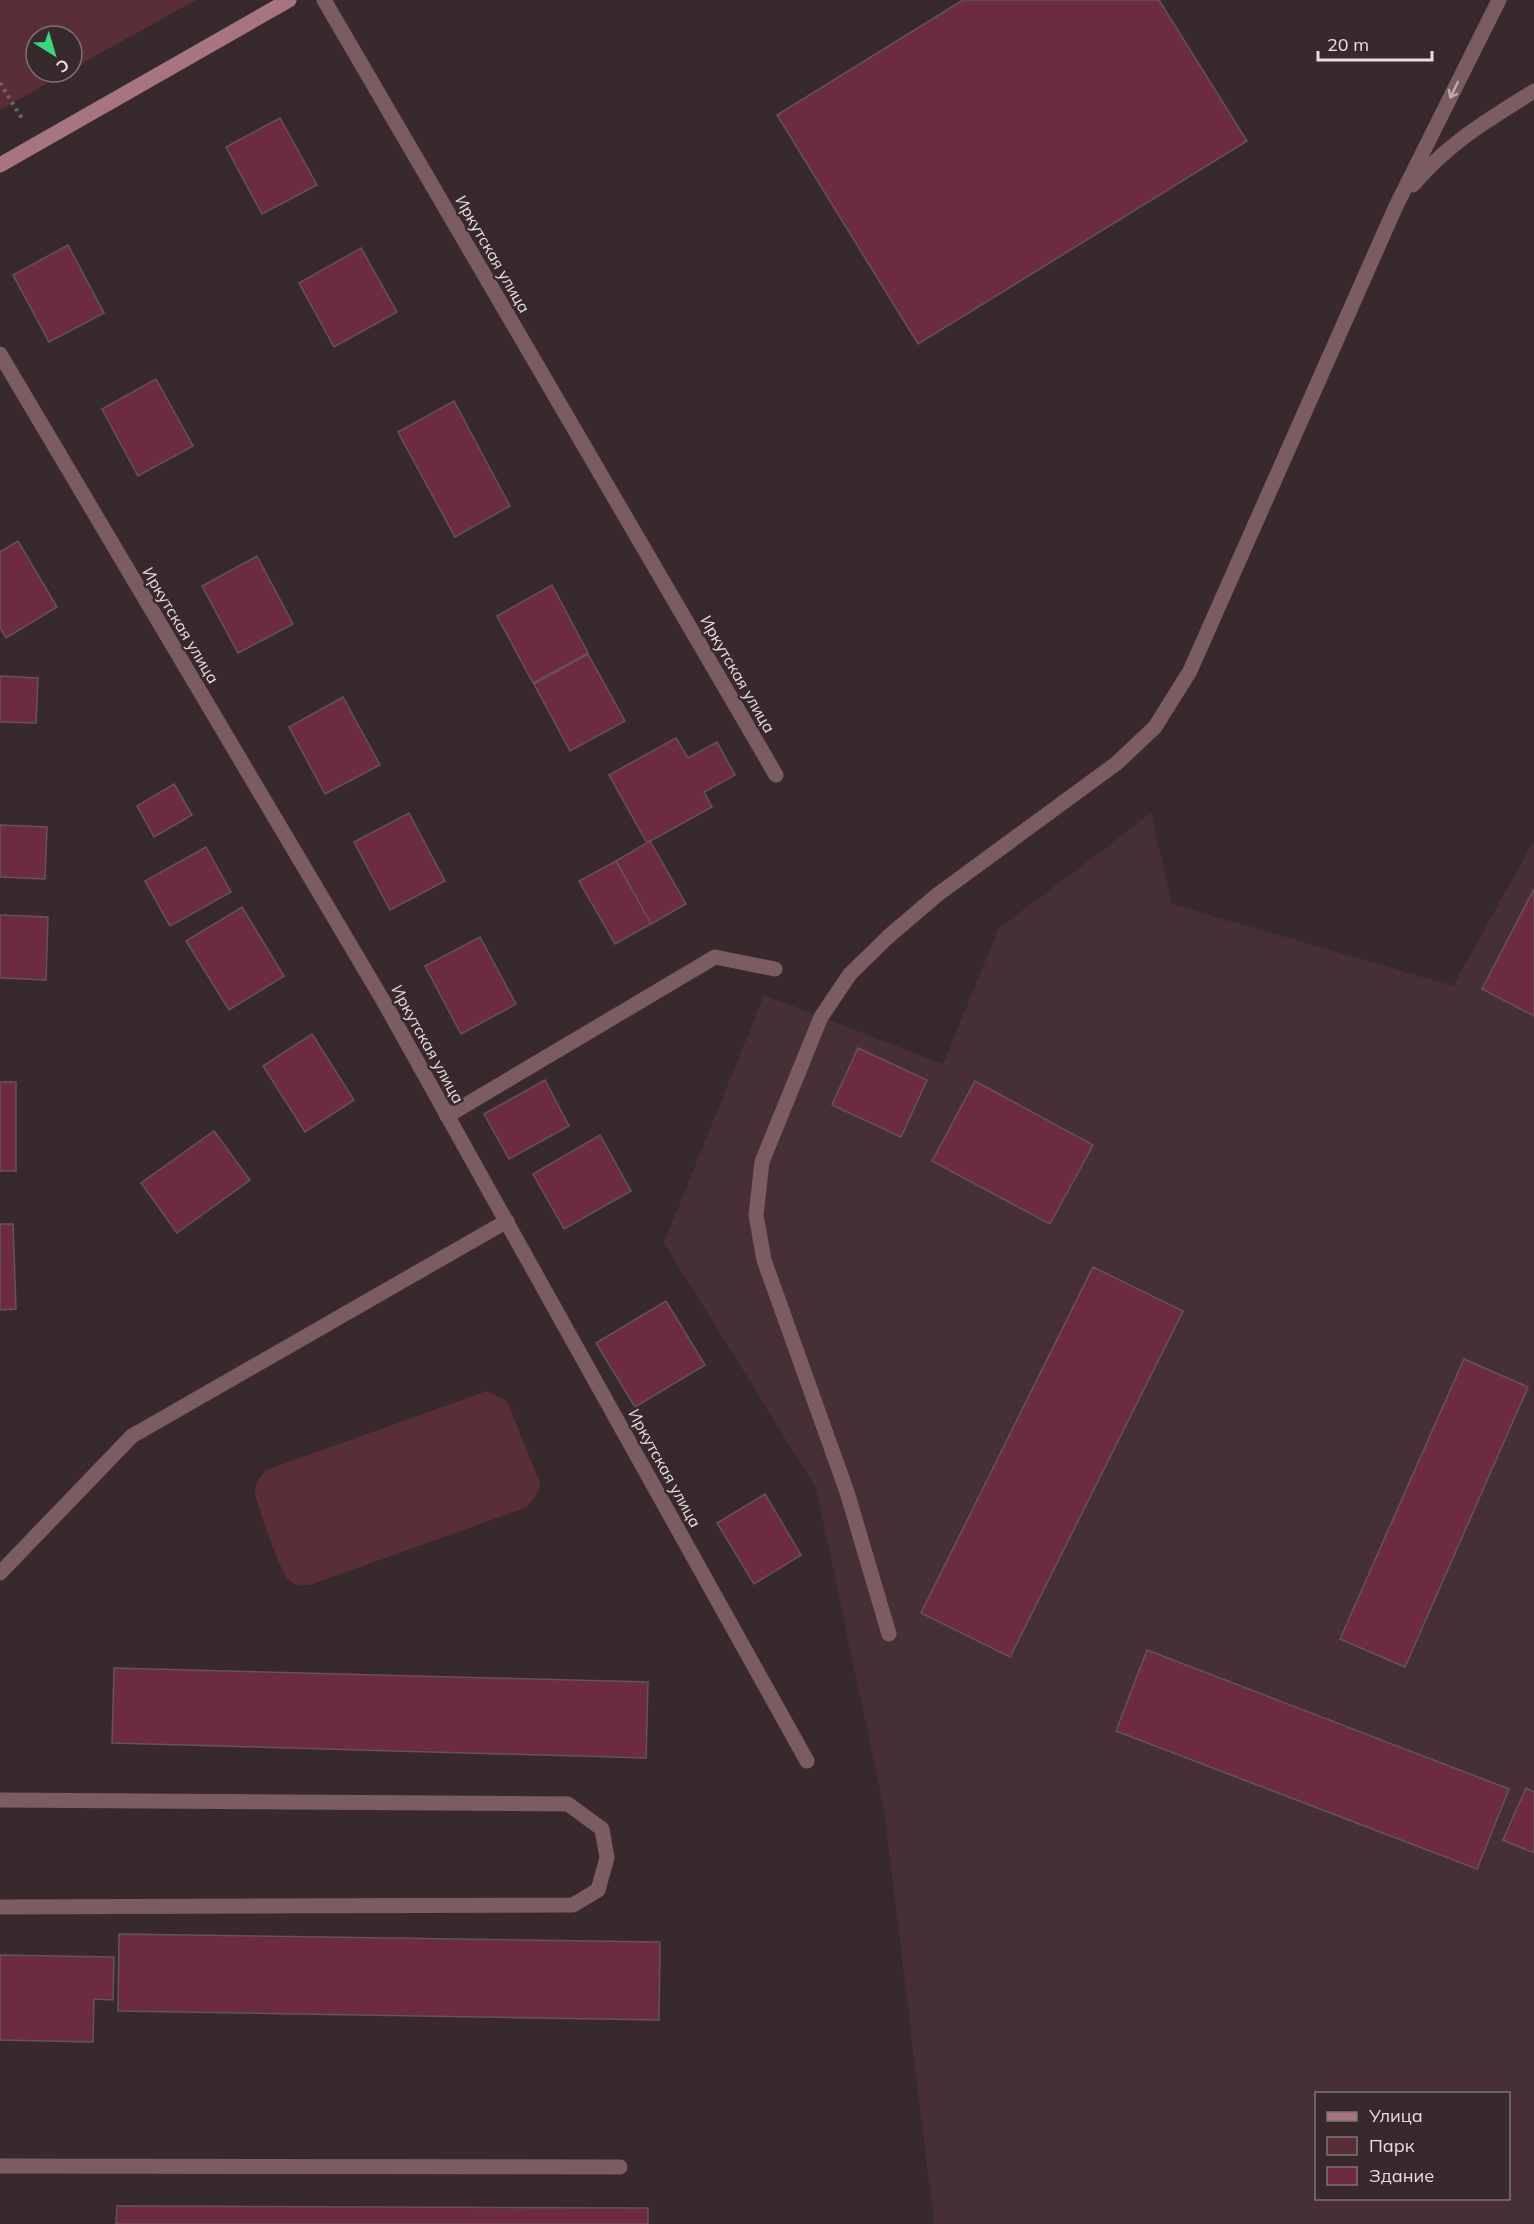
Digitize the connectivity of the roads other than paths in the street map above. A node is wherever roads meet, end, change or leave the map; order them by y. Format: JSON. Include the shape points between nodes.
{"nodes":[{"id":1,"x":289,"y":0,"type":"edge"},
{"id":2,"x":324,"y":0,"type":"edge"},
{"id":3,"x":1498,"y":0,"type":"edge"},
{"id":4,"x":1534,"y":91,"type":"edge"},
{"id":5,"x":0,"y":165,"type":"edge"},
{"id":6,"x":1396,"y":206,"type":"junction"},
{"id":7,"x":0,"y":354,"type":"edge"},
{"id":8,"x":776,"y":775,"type":"dead end"},
{"id":9,"x":775,"y":969,"type":"dead end"},
{"id":10,"x":447,"y":1116,"type":"junction"},
{"id":11,"x":507,"y":1221,"type":"junction"},
{"id":12,"x":0,"y":1573,"type":"edge"},
{"id":13,"x":889,"y":1634,"type":"dead end"},
{"id":14,"x":807,"y":1761,"type":"dead end"},
{"id":15,"x":0,"y":1800,"type":"edge"},
{"id":16,"x":0,"y":1907,"type":"edge"},
{"id":17,"x":0,"y":2166,"type":"edge"},
{"id":18,"x":620,"y":2167,"type":"dead end"}],
"edges":[{"from":1,"to":5,"type":"street"},
{"from":2,"to":8,"type":"street","name":"Иркутская улица"},
{"from":3,"to":6,"type":"street","one_way":true},
{"from":4,"to":6,"type":"street","via":[[1457,140],[1431,163]]},
{"from":6,"to":13,"type":"street","via":[[1190,671],[1155,727],[1117,764],[938,895],[850,974],[820,1017],[762,1162],[756,1215],[764,1260],[847,1492]]},
{"from":7,"to":10,"type":"street","name":"Иркутская улица","via":[[384,1002]]},
{"from":9,"to":10,"type":"street","via":[[715,957]]},
{"from":10,"to":11,"type":"street","name":"Иркутская улица"},
{"from":11,"to":12,"type":"street","via":[[132,1436]]},
{"from":11,"to":14,"type":"street","name":"Иркутская улица"},
{"from":15,"to":16,"type":"street","via":[[568,1804],[602,1829],[607,1858],[598,1890],[573,1905]]},
{"from":17,"to":18,"type":"street"}]}
